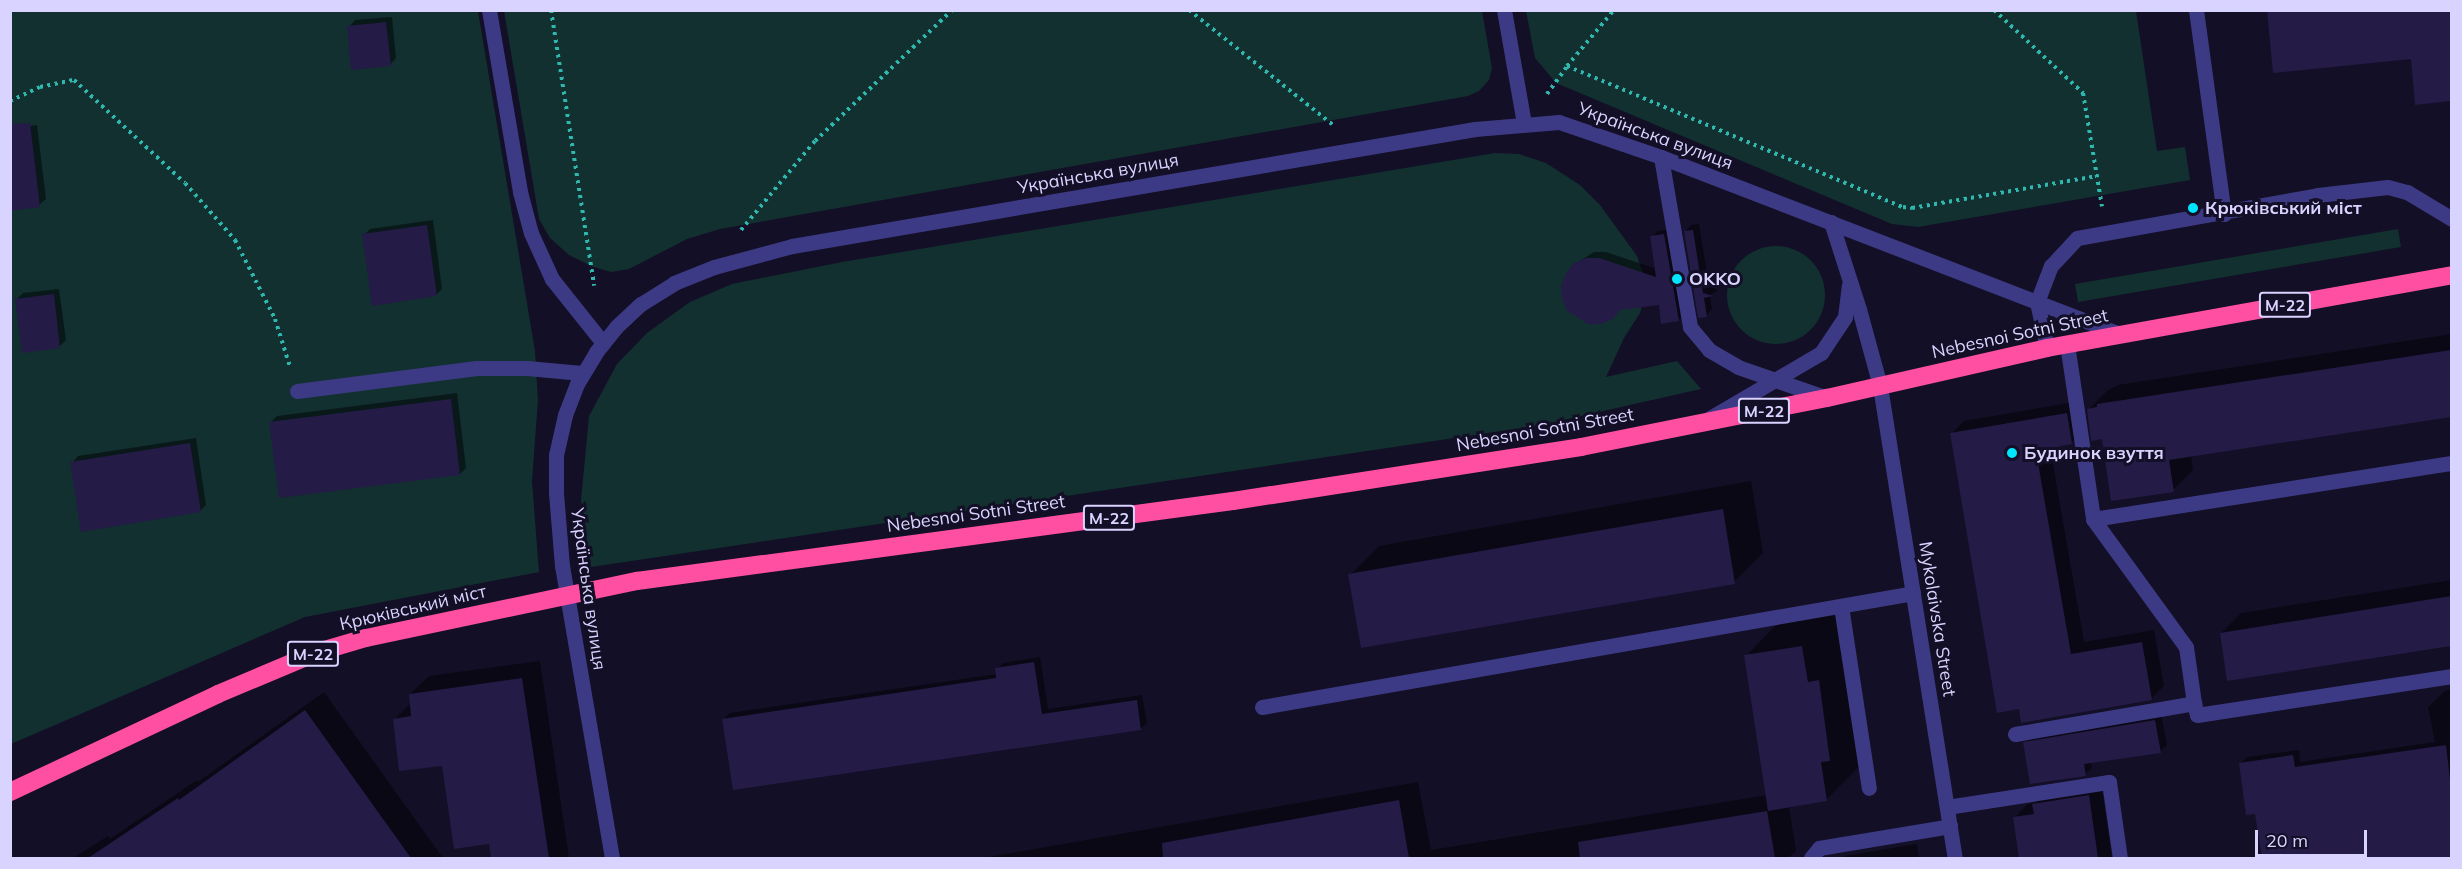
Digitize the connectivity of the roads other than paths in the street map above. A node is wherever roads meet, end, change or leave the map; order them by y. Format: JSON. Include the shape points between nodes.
{"nodes":[{"id":1,"x":489,"y":10,"type":"edge"},
{"id":2,"x":1504,"y":10,"type":"edge"},
{"id":3,"x":2196,"y":10,"type":"edge"},
{"id":4,"x":1524,"y":123,"type":"junction"},
{"id":5,"x":1661,"y":157,"type":"junction"},
{"id":6,"x":2224,"y":214,"type":"junction"},
{"id":7,"x":2451,"y":219,"type":"edge"},
{"id":8,"x":1831,"y":222,"type":"junction"},
{"id":9,"x":2451,"y":275,"type":"edge"},
{"id":10,"x":1850,"y":279,"type":"junction"},
{"id":11,"x":2037,"y":302,"type":"junction"},
{"id":12,"x":2119,"y":334,"type":"junction"},
{"id":13,"x":603,"y":343,"type":"junction"},
{"id":14,"x":2067,"y":344,"type":"junction"},
{"id":15,"x":2047,"y":348,"type":"junction"},
{"id":16,"x":582,"y":373,"type":"junction"},
{"id":17,"x":1776,"y":381,"type":"junction"},
{"id":18,"x":1880,"y":386,"type":"junction"},
{"id":19,"x":297,"y":391,"type":"road end"},
{"id":20,"x":1827,"y":398,"type":"junction"},
{"id":21,"x":1702,"y":423,"type":"junction"},
{"id":22,"x":2451,"y":463,"type":"edge"},
{"id":23,"x":2093,"y":519,"type":"junction"},
{"id":24,"x":637,"y":581,"type":"joint"},
{"id":25,"x":1913,"y":593,"type":"junction"},
{"id":26,"x":1841,"y":606,"type":"junction"},
{"id":27,"x":2451,"y":676,"type":"edge"},
{"id":28,"x":2194,"y":703,"type":"junction"},
{"id":29,"x":1262,"y":707,"type":"dead end"},
{"id":30,"x":2015,"y":734,"type":"dead end"},
{"id":31,"x":1869,"y":788,"type":"dead end"},
{"id":32,"x":10,"y":792,"type":"edge"},
{"id":33,"x":1947,"y":807,"type":"junction"},
{"id":34,"x":1950,"y":826,"type":"junction"},
{"id":35,"x":612,"y":858,"type":"edge"},
{"id":36,"x":1811,"y":858,"type":"edge"},
{"id":37,"x":1955,"y":858,"type":"edge"},
{"id":38,"x":2120,"y":858,"type":"edge"}],
"edges":[{"from":1,"to":13,"type":"street","via":[[520,192],[531,233],[552,279]]},
{"from":2,"to":4,"type":"street"},
{"from":3,"to":6,"type":"street"},
{"from":4,"to":5,"type":"street","name":"Українська вулиця","via":[[1559,122]]},
{"from":4,"to":13,"type":"street","name":"Українська вулиця","via":[[792,246],[714,267],[674,283],[641,304]]},
{"from":5,"to":8,"type":"street","name":"Українська вулиця"},
{"from":5,"to":17,"type":"street","via":[[1690,327],[1709,350],[1738,367]]},
{"from":6,"to":7,"type":"street","via":[[2318,195],[2388,187],[2407,192]]},
{"from":6,"to":11,"type":"street","via":[[2077,238],[2050,266]]},
{"from":8,"to":10,"type":"street","name":"Mykolaivska Street"},
{"from":8,"to":11,"type":"street","name":"Українська вулиця"},
{"from":9,"to":12,"type":"highway","name":"Nebesnoi Sotni Street","number":"М-22"},
{"from":10,"to":17,"type":"street","via":[[1845,316],[1821,353]]},
{"from":10,"to":18,"type":"street","name":"Mykolaivska Street"},
{"from":11,"to":12,"type":"street","name":"Українська вулиця"},
{"from":11,"to":15,"type":"street"},
{"from":12,"to":14,"type":"highway","name":"Nebesnoi Sotni Street","number":"М-22"},
{"from":13,"to":16,"type":"street","name":"Українська вулиця"},
{"from":14,"to":15,"type":"highway","name":"Nebesnoi Sotni Street","number":"М-22"},
{"from":14,"to":23,"type":"street"},
{"from":15,"to":18,"type":"highway","name":"Nebesnoi Sotni Street","number":"М-22"},
{"from":16,"to":19,"type":"street","via":[[477,368]]},
{"from":16,"to":35,"type":"street","name":"Українська вулиця","via":[[556,455],[556,493],[562,566]]},
{"from":17,"to":20,"type":"street"},
{"from":17,"to":21,"type":"street"},
{"from":18,"to":20,"type":"highway","name":"Nebesnoi Sotni Street","number":"М-22"},
{"from":18,"to":25,"type":"street","name":"Mykolaivska Street"},
{"from":20,"to":21,"type":"highway","name":"Nebesnoi Sotni Street","number":"М-22"},
{"from":21,"to":24,"type":"highway","name":"Nebesnoi Sotni Street","number":"М-22","via":[[1581,447],[1233,501]]},
{"from":22,"to":23,"type":"street"},
{"from":23,"to":28,"type":"street","via":[[2186,647]]},
{"from":24,"to":32,"type":"highway","name":"Крюківський міст","number":"М-22","bridge":true,"via":[[366,638],[318,652],[218,694]]},
{"from":25,"to":26,"type":"street"},
{"from":25,"to":33,"type":"street","name":"Mykolaivska Street"},
{"from":26,"to":29,"type":"street"},
{"from":26,"to":31,"type":"street"},
{"from":27,"to":28,"type":"street","via":[[2196,715]]},
{"from":28,"to":30,"type":"street"},
{"from":33,"to":34,"type":"street","name":"Mykolaivska Street"},
{"from":33,"to":38,"type":"street","via":[[2109,782]]},
{"from":34,"to":36,"type":"street","via":[[1819,848]]},
{"from":34,"to":37,"type":"street","name":"Mykolaivska Street"}]}
